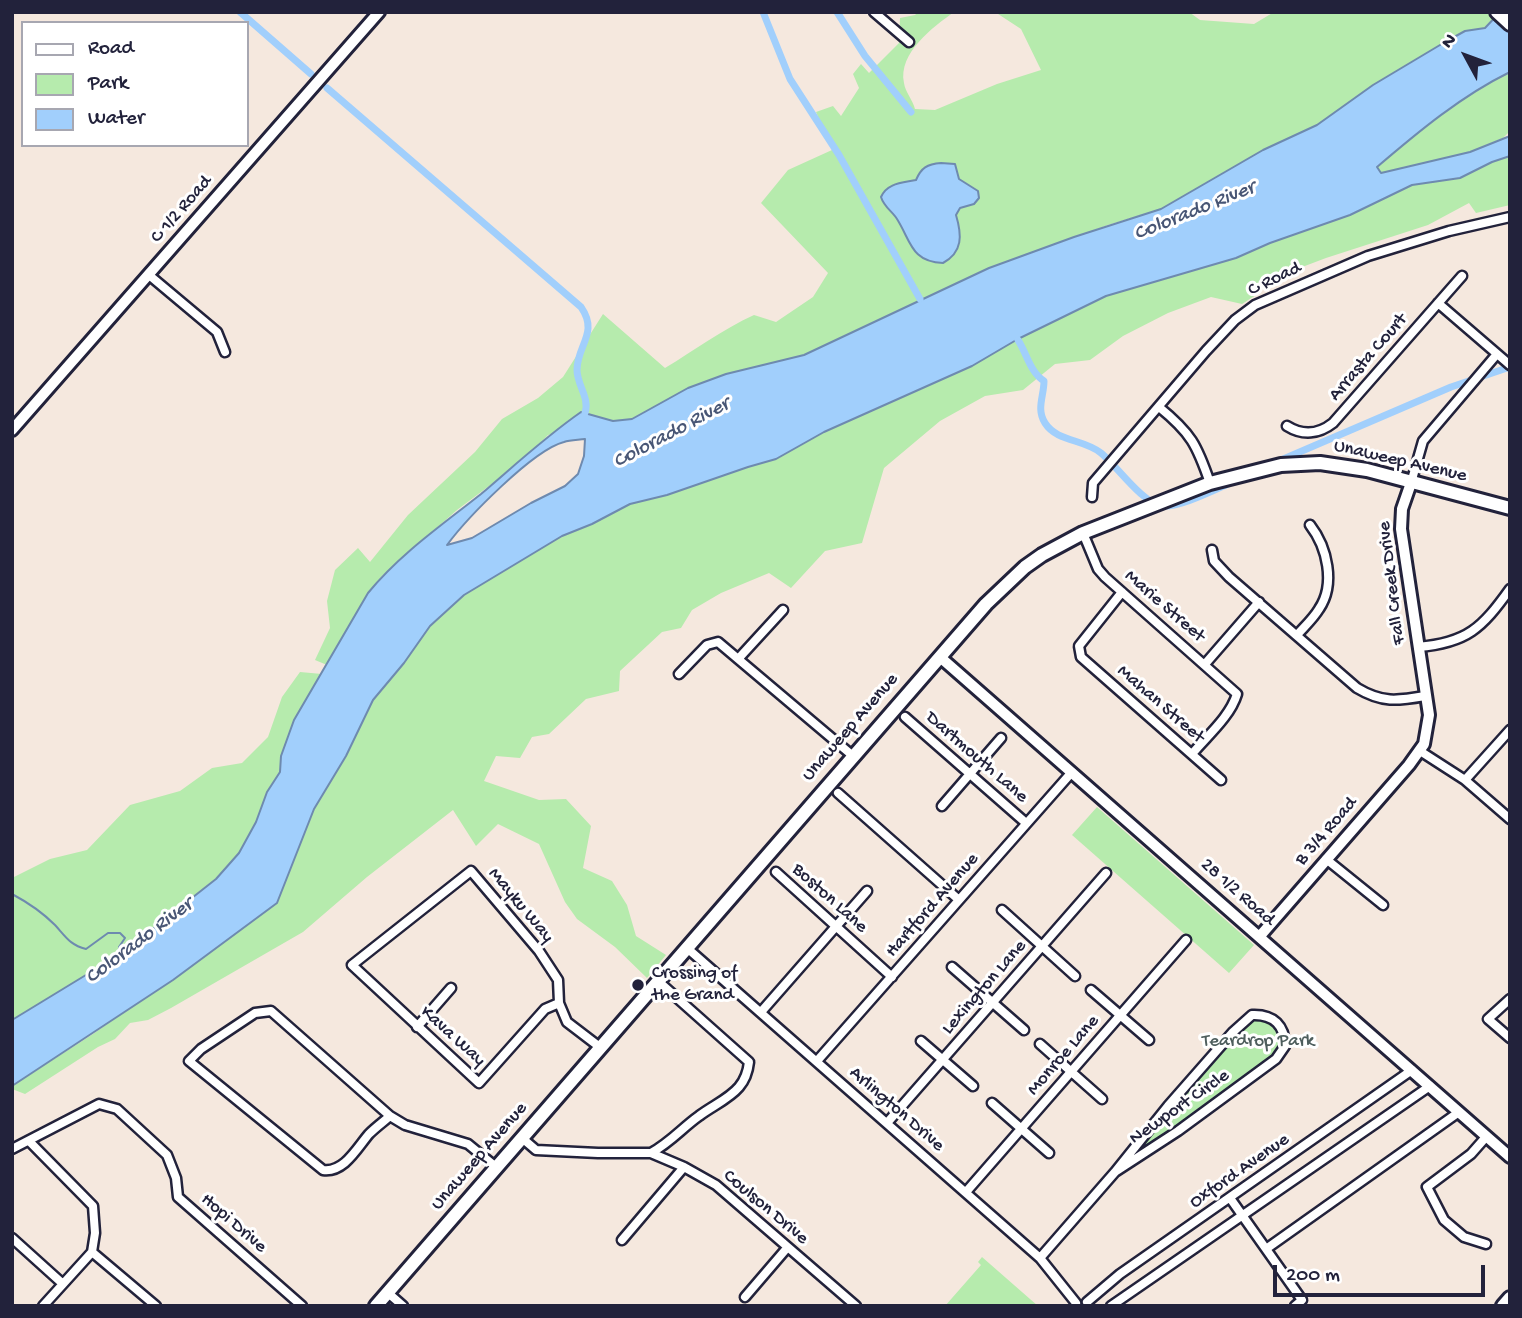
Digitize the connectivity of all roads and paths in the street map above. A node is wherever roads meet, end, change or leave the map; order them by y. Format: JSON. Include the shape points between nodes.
{"nodes":[{"id":1,"x":379,"y":12,"type":"edge"},
{"id":2,"x":874,"y":12,"type":"edge"},
{"id":3,"x":1497,"y":12,"type":"edge"},
{"id":4,"x":1510,"y":24,"type":"edge"},
{"id":5,"x":909,"y":42,"type":"dead end"},
{"id":6,"x":1510,"y":217,"type":"edge"},
{"id":7,"x":149,"y":275,"type":"junction"},
{"id":8,"x":1462,"y":276,"type":"dead end"},
{"id":9,"x":1438,"y":303,"type":"junction"},
{"id":10,"x":226,"y":352,"type":"dead end"},
{"id":11,"x":1497,"y":354,"type":"junction"},
{"id":12,"x":1510,"y":365,"type":"edge"},
{"id":13,"x":1159,"y":407,"type":"junction"},
{"id":14,"x":1287,"y":426,"type":"dead end"},
{"id":15,"x":12,"y":430,"type":"edge"},
{"id":16,"x":1210,"y":483,"type":"junction"},
{"id":17,"x":1411,"y":483,"type":"junction"},
{"id":18,"x":1092,"y":497,"type":"dead end"},
{"id":19,"x":1510,"y":508,"type":"edge"},
{"id":20,"x":1310,"y":524,"type":"dead end"},
{"id":21,"x":1083,"y":534,"type":"junction"},
{"id":22,"x":1212,"y":550,"type":"dead end"},
{"id":23,"x":1510,"y":589,"type":"edge"},
{"id":24,"x":1122,"y":592,"type":"junction"},
{"id":25,"x":1259,"y":602,"type":"junction"},
{"id":26,"x":783,"y":610,"type":"dead end"},
{"id":27,"x":1297,"y":635,"type":"junction"},
{"id":28,"x":1418,"y":646,"type":"junction"},
{"id":29,"x":940,"y":656,"type":"junction"},
{"id":30,"x":739,"y":658,"type":"junction"},
{"id":31,"x":1205,"y":664,"type":"junction"},
{"id":32,"x":679,"y":674,"type":"dead end"},
{"id":33,"x":1425,"y":695,"type":"junction"},
{"id":34,"x":905,"y":717,"type":"dead end"},
{"id":35,"x":1510,"y":730,"type":"edge"},
{"id":36,"x":1001,"y":738,"type":"dead end"},
{"id":37,"x":1420,"y":751,"type":"junction"},
{"id":38,"x":1192,"y":754,"type":"junction"},
{"id":39,"x":853,"y":756,"type":"junction"},
{"id":40,"x":1072,"y":772,"type":"junction"},
{"id":41,"x":970,"y":774,"type":"junction"},
{"id":42,"x":1222,"y":780,"type":"dead end"},
{"id":43,"x":1465,"y":780,"type":"junction"},
{"id":44,"x":838,"y":793,"type":"dead end"},
{"id":45,"x":942,"y":806,"type":"dead end"},
{"id":46,"x":1510,"y":820,"type":"edge"},
{"id":47,"x":1026,"y":823,"type":"junction"},
{"id":48,"x":1326,"y":859,"type":"junction"},
{"id":49,"x":776,"y":872,"type":"dead end"},
{"id":50,"x":1106,"y":873,"type":"dead end"},
{"id":51,"x":867,"y":891,"type":"dead end"},
{"id":52,"x":959,"y":900,"type":"junction"},
{"id":53,"x":1383,"y":905,"type":"dead end"},
{"id":54,"x":1002,"y":910,"type":"dead end"},
{"id":55,"x":836,"y":926,"type":"junction"},
{"id":56,"x":1260,"y":936,"type":"junction"},
{"id":57,"x":1186,"y":940,"type":"dead end"},
{"id":58,"x":1042,"y":946,"type":"junction"},
{"id":59,"x":687,"y":948,"type":"junction"},
{"id":60,"x":352,"y":965,"type":"joint"},
{"id":61,"x":952,"y":967,"type":"dead end"},
{"id":62,"x":892,"y":976,"type":"junction"},
{"id":63,"x":1075,"y":976,"type":"dead end"},
{"id":64,"x":658,"y":981,"type":"junction"},
{"id":65,"x":451,"y":988,"type":"dead end"},
{"id":66,"x":1091,"y":990,"type":"dead end"},
{"id":67,"x":1510,"y":999,"type":"edge"},
{"id":68,"x":559,"y":1003,"type":"junction"},
{"id":69,"x":992,"y":1003,"type":"junction"},
{"id":70,"x":761,"y":1012,"type":"junction"},
{"id":71,"x":1121,"y":1015,"type":"junction"},
{"id":72,"x":417,"y":1027,"type":"junction"},
{"id":73,"x":1024,"y":1030,"type":"dead end"},
{"id":74,"x":1510,"y":1038,"type":"edge"},
{"id":75,"x":1149,"y":1040,"type":"dead end"},
{"id":76,"x":921,"y":1041,"type":"dead end"},
{"id":77,"x":1040,"y":1044,"type":"dead end"},
{"id":78,"x":601,"y":1048,"type":"junction"},
{"id":79,"x":943,"y":1060,"type":"junction"},
{"id":80,"x":817,"y":1061,"type":"junction"},
{"id":81,"x":1412,"y":1070,"type":"junction"},
{"id":82,"x":1071,"y":1072,"type":"junction"},
{"id":83,"x":973,"y":1086,"type":"dead end"},
{"id":84,"x":1430,"y":1086,"type":"junction"},
{"id":85,"x":1102,"y":1099,"type":"dead end"},
{"id":86,"x":992,"y":1103,"type":"dead end"},
{"id":87,"x":1459,"y":1112,"type":"junction"},
{"id":88,"x":390,"y":1116,"type":"junction"},
{"id":89,"x":887,"y":1123,"type":"junction"},
{"id":90,"x":1021,"y":1129,"type":"junction"},
{"id":91,"x":1486,"y":1137,"type":"junction"},
{"id":92,"x":522,"y":1138,"type":"junction"},
{"id":93,"x":29,"y":1141,"type":"junction"},
{"id":94,"x":12,"y":1149,"type":"edge"},
{"id":95,"x":651,"y":1153,"type":"junction"},
{"id":96,"x":1049,"y":1153,"type":"dead end"},
{"id":97,"x":1510,"y":1157,"type":"edge"},
{"id":98,"x":496,"y":1167,"type":"junction"},
{"id":99,"x":684,"y":1167,"type":"junction"},
{"id":100,"x":1115,"y":1172,"type":"junction"},
{"id":101,"x":966,"y":1192,"type":"junction"},
{"id":102,"x":1230,"y":1198,"type":"junction"},
{"id":103,"x":1242,"y":1215,"type":"junction"},
{"id":104,"x":12,"y":1238,"type":"edge"},
{"id":105,"x":622,"y":1240,"type":"dead end"},
{"id":106,"x":1486,"y":1244,"type":"dead end"},
{"id":107,"x":787,"y":1248,"type":"junction"},
{"id":108,"x":1266,"y":1249,"type":"junction"},
{"id":109,"x":92,"y":1252,"type":"junction"},
{"id":110,"x":1040,"y":1258,"type":"junction"},
{"id":111,"x":63,"y":1284,"type":"junction"},
{"id":112,"x":387,"y":1292,"type":"junction"},
{"id":113,"x":745,"y":1297,"type":"dead end"},
{"id":114,"x":1510,"y":1298,"type":"edge"},
{"id":115,"x":1075,"y":1304,"type":"edge"},
{"id":116,"x":1090,"y":1304,"type":"edge"},
{"id":117,"x":43,"y":1306,"type":"edge"},
{"id":118,"x":156,"y":1306,"type":"edge"},
{"id":119,"x":302,"y":1306,"type":"edge"},
{"id":120,"x":376,"y":1306,"type":"edge"},
{"id":121,"x":402,"y":1306,"type":"edge"},
{"id":122,"x":856,"y":1306,"type":"edge"},
{"id":123,"x":1111,"y":1306,"type":"edge"},
{"id":124,"x":1295,"y":1306,"type":"edge"},
{"id":125,"x":1503,"y":1306,"type":"edge"}],
"edges":[{"from":1,"to":7,"type":"street","name":"C 1/2 Road"},
{"from":2,"to":5,"type":"street"},
{"from":3,"to":4,"type":"main road"},
{"from":6,"to":13,"type":"street","name":"C Road","via":[[1367,257],[1255,305],[1235,320]]},
{"from":7,"to":10,"type":"street","via":[[217,332]]},
{"from":7,"to":15,"type":"street","name":"C 1/2 Road"},
{"from":8,"to":9,"type":"street","name":"Arrasta Court"},
{"from":9,"to":11,"type":"street"},
{"from":9,"to":14,"type":"street","name":"Arrasta Court","via":[[1334,422],[1316,432],[1303,433]]},
{"from":11,"to":12,"type":"street"},
{"from":11,"to":17,"type":"street","name":"Fall Creek Drive","via":[[1423,441]]},
{"from":13,"to":16,"type":"street","via":[[1192,438]]},
{"from":13,"to":18,"type":"street","name":"C Road","via":[[1093,483]]},
{"from":16,"to":17,"type":"main road","name":"Unaweep Avenue","via":[[1281,465],[1320,463]]},
{"from":16,"to":21,"type":"main road","name":"Unaweep Avenue"},
{"from":17,"to":19,"type":"main road","name":"Unaweep Avenue"},
{"from":17,"to":28,"type":"street","name":"Fall Creek Drive","via":[[1401,529]]},
{"from":20,"to":27,"type":"street","via":[[1320,539],[1328,586],[1320,608]]},
{"from":21,"to":24,"type":"street","name":"Marie Street","via":[[1098,569]]},
{"from":21,"to":29,"type":"main road","name":"Unaweep Avenue","via":[[1042,555],[1006,583]]},
{"from":22,"to":25,"type":"street","via":[[1214,561]]},
{"from":23,"to":28,"type":"street","via":[[1469,635]]},
{"from":24,"to":31,"type":"street","name":"Marie Street"},
{"from":24,"to":38,"type":"street","name":"Mahan Street","via":[[1085,636],[1079,646],[1081,657]]},
{"from":25,"to":27,"type":"street"},
{"from":25,"to":31,"type":"street"},
{"from":26,"to":30,"type":"street"},
{"from":27,"to":33,"type":"street","via":[[1375,699]]},
{"from":28,"to":33,"type":"street","name":"Fall Creek Drive"},
{"from":29,"to":39,"type":"main road","name":"Unaweep Avenue"},
{"from":29,"to":40,"type":"street","name":"28 1/2 Road"},
{"from":30,"to":32,"type":"street","via":[[712,642]]},
{"from":30,"to":39,"type":"street"},
{"from":31,"to":38,"type":"street","name":"Marie Street","via":[[1237,694]]},
{"from":33,"to":37,"type":"street","name":"Fall Creek Drive","via":[[1428,734]]},
{"from":34,"to":41,"type":"street","name":"Dartmouth Lane"},
{"from":35,"to":43,"type":"street"},
{"from":36,"to":41,"type":"street"},
{"from":37,"to":43,"type":"street"},
{"from":37,"to":48,"type":"street","name":"B 3/4 Road"},
{"from":38,"to":42,"type":"street","name":"Mahan Street"},
{"from":39,"to":59,"type":"main road","name":"Unaweep Avenue"},
{"from":40,"to":47,"type":"street","name":"Hartford Avenue"},
{"from":40,"to":56,"type":"street","name":"28 1/2 Road"},
{"from":41,"to":45,"type":"street"},
{"from":41,"to":47,"type":"street","name":"Dartmouth Lane"},
{"from":43,"to":46,"type":"street"},
{"from":44,"to":52,"type":"street"},
{"from":47,"to":52,"type":"street","name":"Hartford Avenue"},
{"from":48,"to":53,"type":"street"},
{"from":48,"to":56,"type":"street","name":"B 3/4 Road"},
{"from":49,"to":55,"type":"street","name":"Boston Lane"},
{"from":50,"to":58,"type":"street","name":"Lexington Lane"},
{"from":51,"to":55,"type":"street"},
{"from":52,"to":62,"type":"street","name":"Hartford Avenue"},
{"from":54,"to":58,"type":"street"},
{"from":55,"to":62,"type":"street","name":"Boston Lane"},
{"from":55,"to":70,"type":"street"},
{"from":56,"to":81,"type":"street","name":"28 1/2 Road"},
{"from":57,"to":71,"type":"street","name":"Monroe Lane"},
{"from":58,"to":63,"type":"street"},
{"from":58,"to":69,"type":"street","name":"Lexington Lane"},
{"from":59,"to":64,"type":"main road","name":"Unaweep Avenue"},
{"from":59,"to":70,"type":"street","name":"Arlington Drive"},
{"from":60,"to":68,"type":"street","name":"Mayku Way","via":[[471,872],[558,980]]},
{"from":60,"to":72,"type":"street","name":"Kava Way"},
{"from":61,"to":69,"type":"street"},
{"from":62,"to":80,"type":"street","name":"Hartford Avenue"},
{"from":64,"to":78,"type":"main road","name":"Unaweep Avenue"},
{"from":64,"to":95,"type":"street","via":[[749,1062],[740,1086]]},
{"from":65,"to":72,"type":"street"},
{"from":66,"to":71,"type":"street"},
{"from":67,"to":74,"type":"street","via":[[1488,1019]]},
{"from":68,"to":72,"type":"street","name":"Kava Way","via":[[545,1009],[479,1083]]},
{"from":68,"to":78,"type":"street","name":"Mayku Way","via":[[567,1022]]},
{"from":69,"to":73,"type":"street"},
{"from":69,"to":79,"type":"street","name":"Lexington Lane"},
{"from":70,"to":80,"type":"street","name":"Arlington Drive"},
{"from":71,"to":75,"type":"street"},
{"from":71,"to":82,"type":"street","name":"Monroe Lane"},
{"from":76,"to":79,"type":"street"},
{"from":77,"to":82,"type":"street"},
{"from":78,"to":92,"type":"main road","name":"Unaweep Avenue"},
{"from":79,"to":83,"type":"street"},
{"from":79,"to":89,"type":"street","name":"Lexington Lane"},
{"from":80,"to":89,"type":"street","name":"Arlington Drive"},
{"from":81,"to":84,"type":"street","name":"28 1/2 Road"},
{"from":81,"to":102,"type":"street","name":"Oxford Avenue"},
{"from":82,"to":85,"type":"street"},
{"from":82,"to":90,"type":"street","name":"Monroe Lane"},
{"from":84,"to":87,"type":"street","name":"28 1/2 Road"},
{"from":84,"to":103,"type":"street","name":"Oxford Avenue"},
{"from":86,"to":90,"type":"street"},
{"from":87,"to":91,"type":"street","name":"28 1/2 Road"},
{"from":87,"to":108,"type":"street"},
{"from":88,"to":88,"type":"street","via":[[271,1011],[255,1013],[189,1061],[323,1170],[337,1169]]},
{"from":88,"to":98,"type":"street","via":[[468,1144]]},
{"from":89,"to":101,"type":"street","name":"Arlington Drive"},
{"from":90,"to":96,"type":"street"},
{"from":90,"to":101,"type":"street","name":"Monroe Lane"},
{"from":91,"to":97,"type":"street","name":"28 1/2 Road"},
{"from":91,"to":106,"type":"street","via":[[1427,1187],[1444,1220],[1464,1237]]},
{"from":92,"to":95,"type":"street","name":"Coulson Drive","via":[[536,1150]]},
{"from":92,"to":98,"type":"main road","name":"Unaweep Avenue"},
{"from":93,"to":94,"type":"street"},
{"from":93,"to":109,"type":"street","via":[[93,1206]]},
{"from":93,"to":119,"type":"street","name":"Hopi Drive","via":[[99,1104],[117,1109],[167,1155],[178,1197]]},
{"from":95,"to":99,"type":"street","name":"Coulson Drive"},
{"from":98,"to":112,"type":"main road","name":"Unaweep Avenue"},
{"from":99,"to":105,"type":"street"},
{"from":99,"to":107,"type":"street","name":"Coulson Drive","via":[[716,1185]]},
{"from":100,"to":100,"type":"street","name":"Newport Circle","via":[[1276,1059],[1285,1046],[1279,1024],[1258,1015],[1244,1021]]},
{"from":100,"to":110,"type":"street","name":"Newport Circle"},
{"from":101,"to":110,"type":"street","name":"Arlington Drive"},
{"from":102,"to":103,"type":"street"},
{"from":102,"to":116,"type":"street","name":"Oxford Avenue","via":[[1120,1274]]},
{"from":103,"to":108,"type":"street"},
{"from":103,"to":123,"type":"street","name":"Oxford Avenue"},
{"from":104,"to":111,"type":"street"},
{"from":107,"to":113,"type":"street"},
{"from":107,"to":122,"type":"street","name":"Coulson Drive"},
{"from":108,"to":124,"type":"street","via":[[1302,1300]]},
{"from":109,"to":111,"type":"street"},
{"from":109,"to":118,"type":"street"},
{"from":110,"to":115,"type":"street","name":"Arlington Drive"},
{"from":111,"to":117,"type":"street"},
{"from":112,"to":120,"type":"main road","name":"Unaweep Avenue"},
{"from":112,"to":121,"type":"street"},
{"from":114,"to":125,"type":"main road"},
{"from":115,"to":116,"type":"street"}]}
